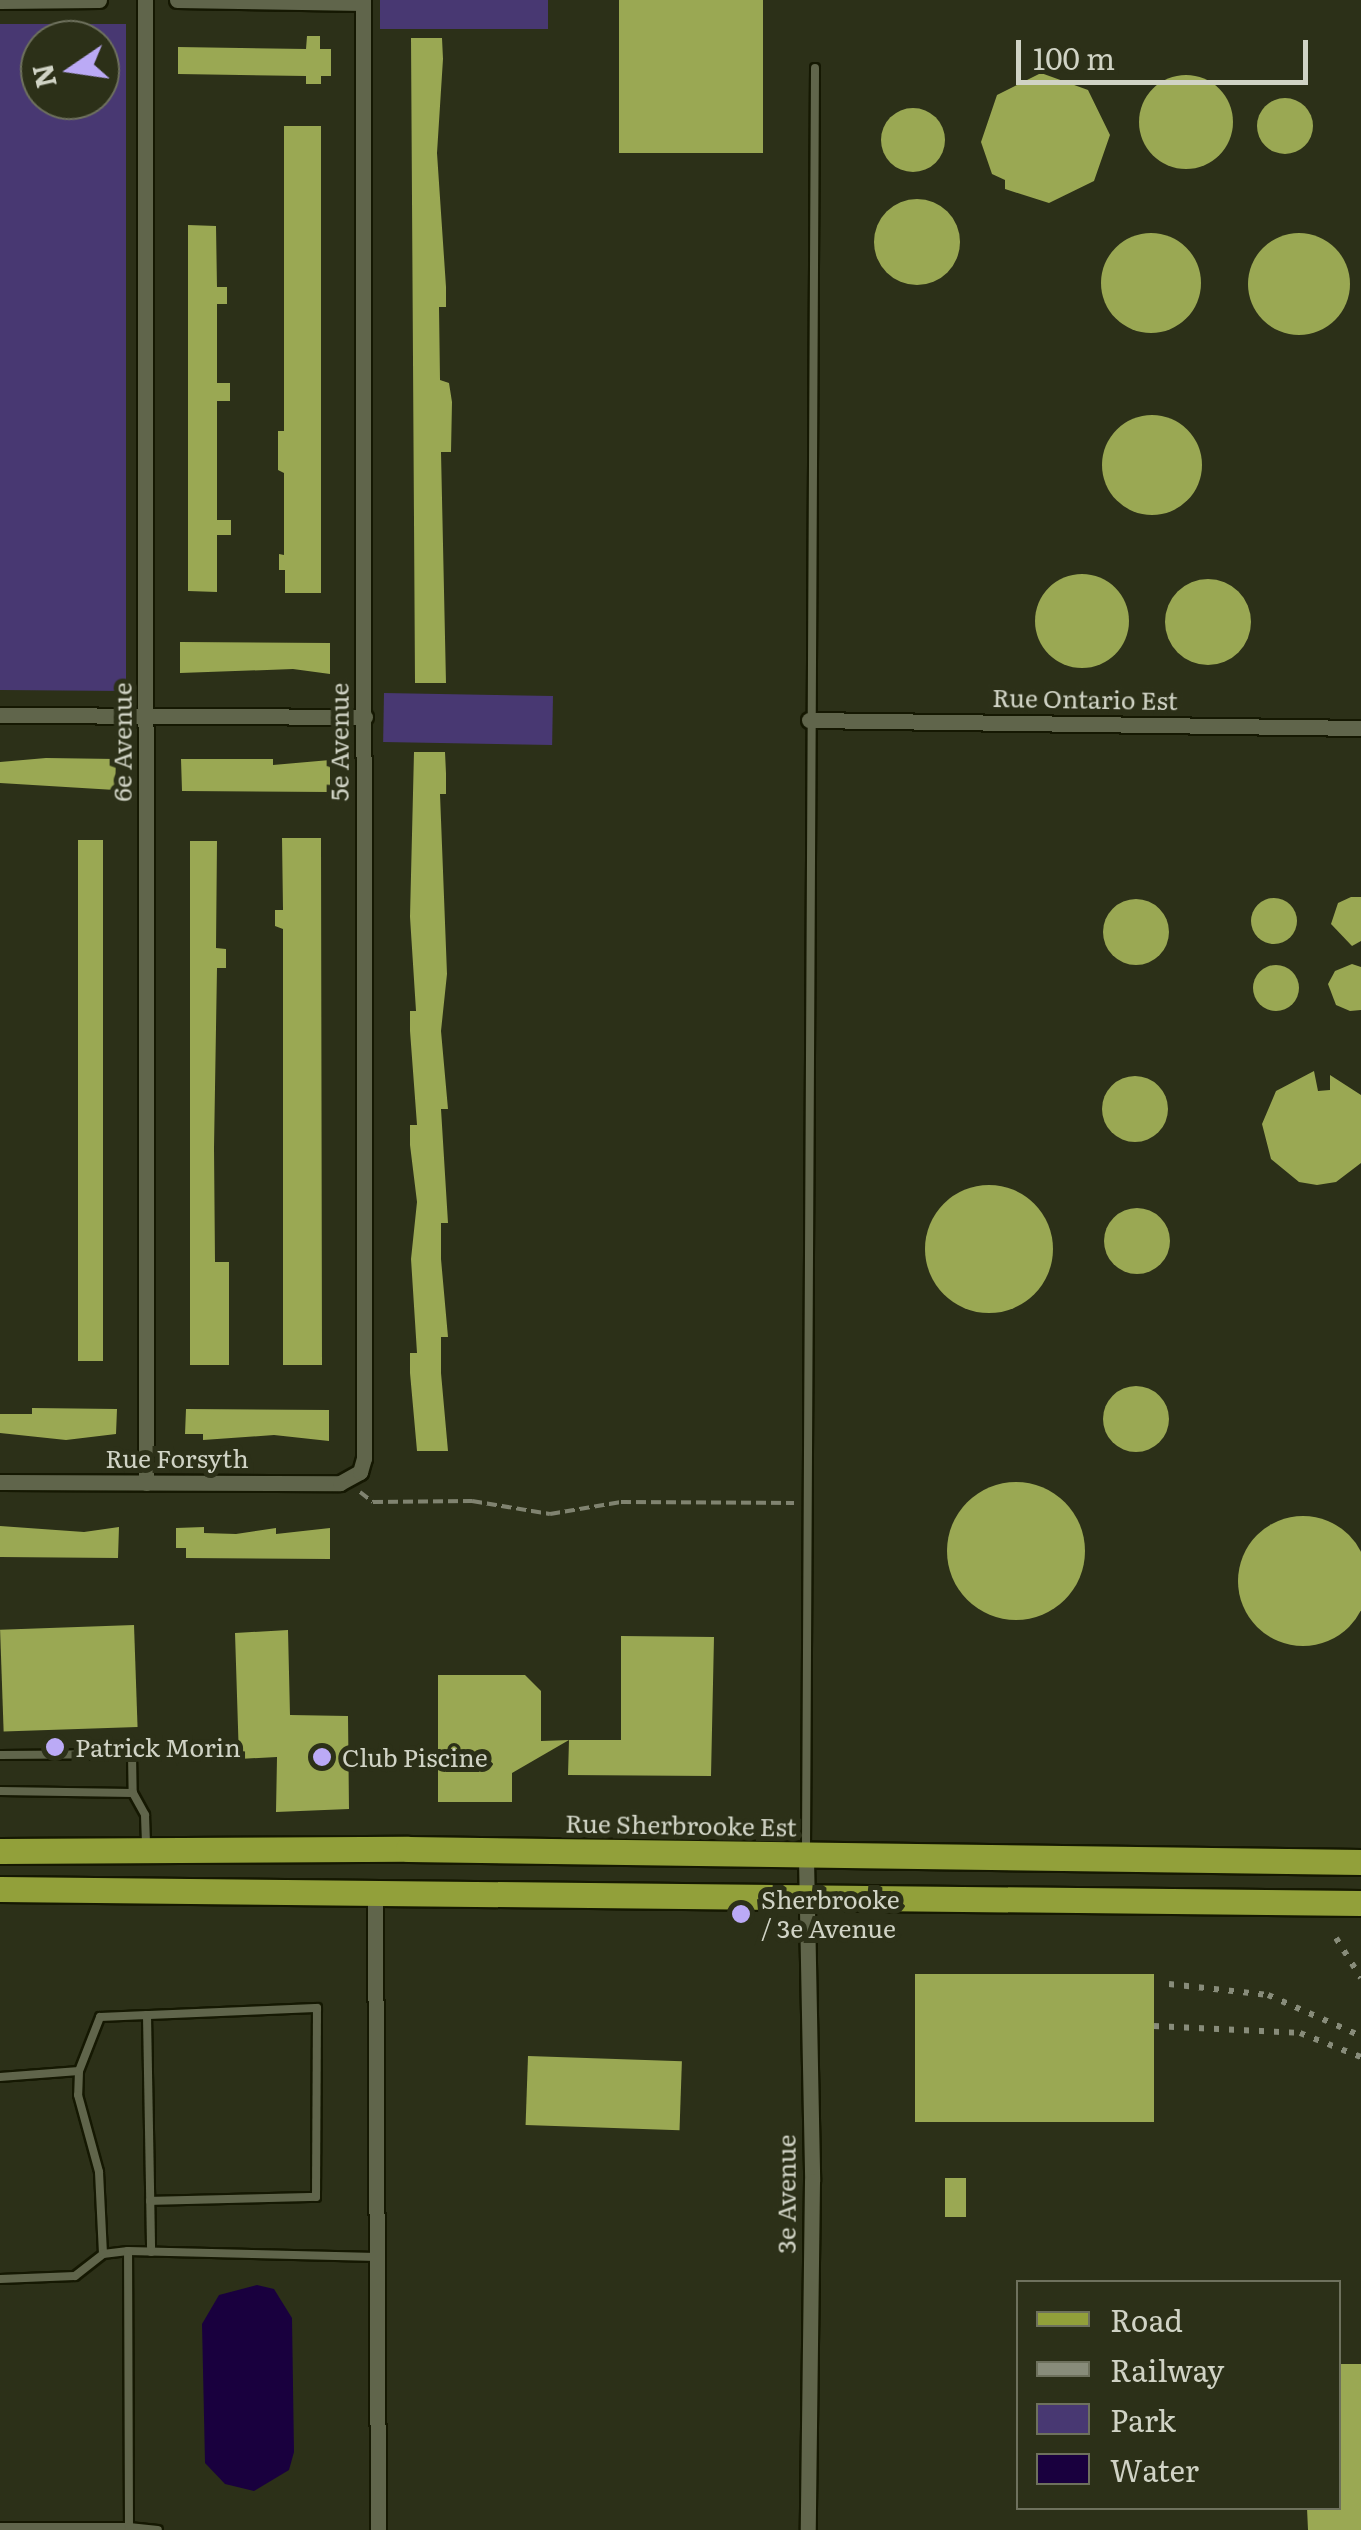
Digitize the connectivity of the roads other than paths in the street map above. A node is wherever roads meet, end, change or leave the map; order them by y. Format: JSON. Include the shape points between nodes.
{"nodes":[{"id":1,"x":99,"y":0,"type":"edge"},
{"id":2,"x":145,"y":0,"type":"edge"},
{"id":3,"x":177,"y":0,"type":"edge"},
{"id":4,"x":0,"y":1,"type":"edge"},
{"id":5,"x":363,"y":2,"type":"edge"},
{"id":6,"x":816,"y":68,"type":"dead end"},
{"id":7,"x":0,"y":714,"type":"edge"},
{"id":8,"x":147,"y":714,"type":"junction"},
{"id":9,"x":364,"y":718,"type":"junction"},
{"id":10,"x":809,"y":720,"type":"junction"},
{"id":11,"x":1361,"y":728,"type":"edge"},
{"id":12,"x":0,"y":1482,"type":"edge"},
{"id":13,"x":146,"y":1483,"type":"junction"},
{"id":14,"x":356,"y":1486,"type":"joint"},
{"id":15,"x":0,"y":1755,"type":"edge"},
{"id":16,"x":0,"y":1791,"type":"edge"},
{"id":17,"x":133,"y":1792,"type":"junction"},
{"id":18,"x":374,"y":1849,"type":"junction"},
{"id":19,"x":146,"y":1850,"type":"junction"},
{"id":20,"x":0,"y":1851,"type":"edge"},
{"id":21,"x":50,"y":1851,"type":"junction"},
{"id":22,"x":806,"y":1858,"type":"junction"},
{"id":23,"x":1361,"y":1862,"type":"edge"},
{"id":24,"x":0,"y":1888,"type":"edge"},
{"id":25,"x":55,"y":1889,"type":"junction"},
{"id":26,"x":145,"y":1890,"type":"junction"},
{"id":27,"x":376,"y":1891,"type":"junction"},
{"id":28,"x":805,"y":1894,"type":"junction"},
{"id":29,"x":1361,"y":1903,"type":"edge"},
{"id":30,"x":146,"y":2016,"type":"junction"},
{"id":31,"x":79,"y":2071,"type":"junction"},
{"id":32,"x":0,"y":2077,"type":"edge"},
{"id":33,"x":150,"y":2201,"type":"junction"},
{"id":34,"x":128,"y":2251,"type":"junction"},
{"id":35,"x":151,"y":2252,"type":"junction"},
{"id":36,"x":103,"y":2254,"type":"junction"},
{"id":37,"x":377,"y":2257,"type":"junction"},
{"id":38,"x":0,"y":2280,"type":"edge"},
{"id":39,"x":0,"y":2527,"type":"edge"},
{"id":40,"x":128,"y":2527,"type":"junction"},
{"id":41,"x":158,"y":2530,"type":"edge"},
{"id":42,"x":378,"y":2530,"type":"edge"},
{"id":43,"x":808,"y":2530,"type":"edge"}],
"edges":[{"from":1,"to":4,"type":"street"},
{"from":2,"to":8,"type":"street","name":"6e Avenue"},
{"from":3,"to":5,"type":"street"},
{"from":5,"to":9,"type":"street","name":"5e Avenue"},
{"from":6,"to":10,"type":"lane"},
{"from":7,"to":8,"type":"street"},
{"from":8,"to":9,"type":"street"},
{"from":8,"to":13,"type":"street","name":"6e Avenue"},
{"from":9,"to":14,"type":"street","name":"5e Avenue","via":[[364,1458]]},
{"from":10,"to":11,"type":"street","name":"Rue Ontario Est"},
{"from":10,"to":22,"type":"lane"},
{"from":12,"to":13,"type":"street","name":"Rue Forsyth"},
{"from":13,"to":14,"type":"street","name":"Rue Forsyth"},
{"from":15,"to":17,"type":"lane","via":[[132,1754]]},
{"from":16,"to":17,"type":"lane"},
{"from":17,"to":19,"type":"lane","via":[[145,1816]]},
{"from":18,"to":19,"type":"main road","name":"Rue Sherbrooke Est"},
{"from":18,"to":22,"type":"main road","name":"Rue Sherbrooke Est"},
{"from":18,"to":27,"type":"main road"},
{"from":19,"to":21,"type":"main road","name":"Rue Sherbrooke Est"},
{"from":19,"to":26,"type":"main road"},
{"from":20,"to":21,"type":"main road","name":"Rue Sherbrooke Est"},
{"from":21,"to":25,"type":"main road"},
{"from":22,"to":23,"type":"main road","name":"Rue Sherbrooke Est"},
{"from":22,"to":28,"type":"street","name":"3e Avenue"},
{"from":24,"to":25,"type":"main road"},
{"from":25,"to":26,"type":"main road"},
{"from":26,"to":27,"type":"main road"},
{"from":27,"to":28,"type":"main road"},
{"from":27,"to":37,"type":"street"},
{"from":28,"to":29,"type":"main road"},
{"from":28,"to":43,"type":"street","name":"3e Avenue","via":[[812,2180]]},
{"from":30,"to":31,"type":"lane","via":[[100,2018]]},
{"from":30,"to":33,"type":"lane"},
{"from":30,"to":33,"type":"lane","via":[[317,2008],[316,2197]]},
{"from":31,"to":32,"type":"lane"},
{"from":31,"to":36,"type":"lane","via":[[78,2095],[100,2172]]},
{"from":33,"to":35,"type":"lane"},
{"from":34,"to":35,"type":"lane"},
{"from":34,"to":36,"type":"lane"},
{"from":34,"to":40,"type":"lane"},
{"from":35,"to":37,"type":"lane"},
{"from":36,"to":38,"type":"lane","via":[[75,2276]]},
{"from":37,"to":42,"type":"street"},
{"from":39,"to":40,"type":"lane"},
{"from":40,"to":41,"type":"lane"}]}
